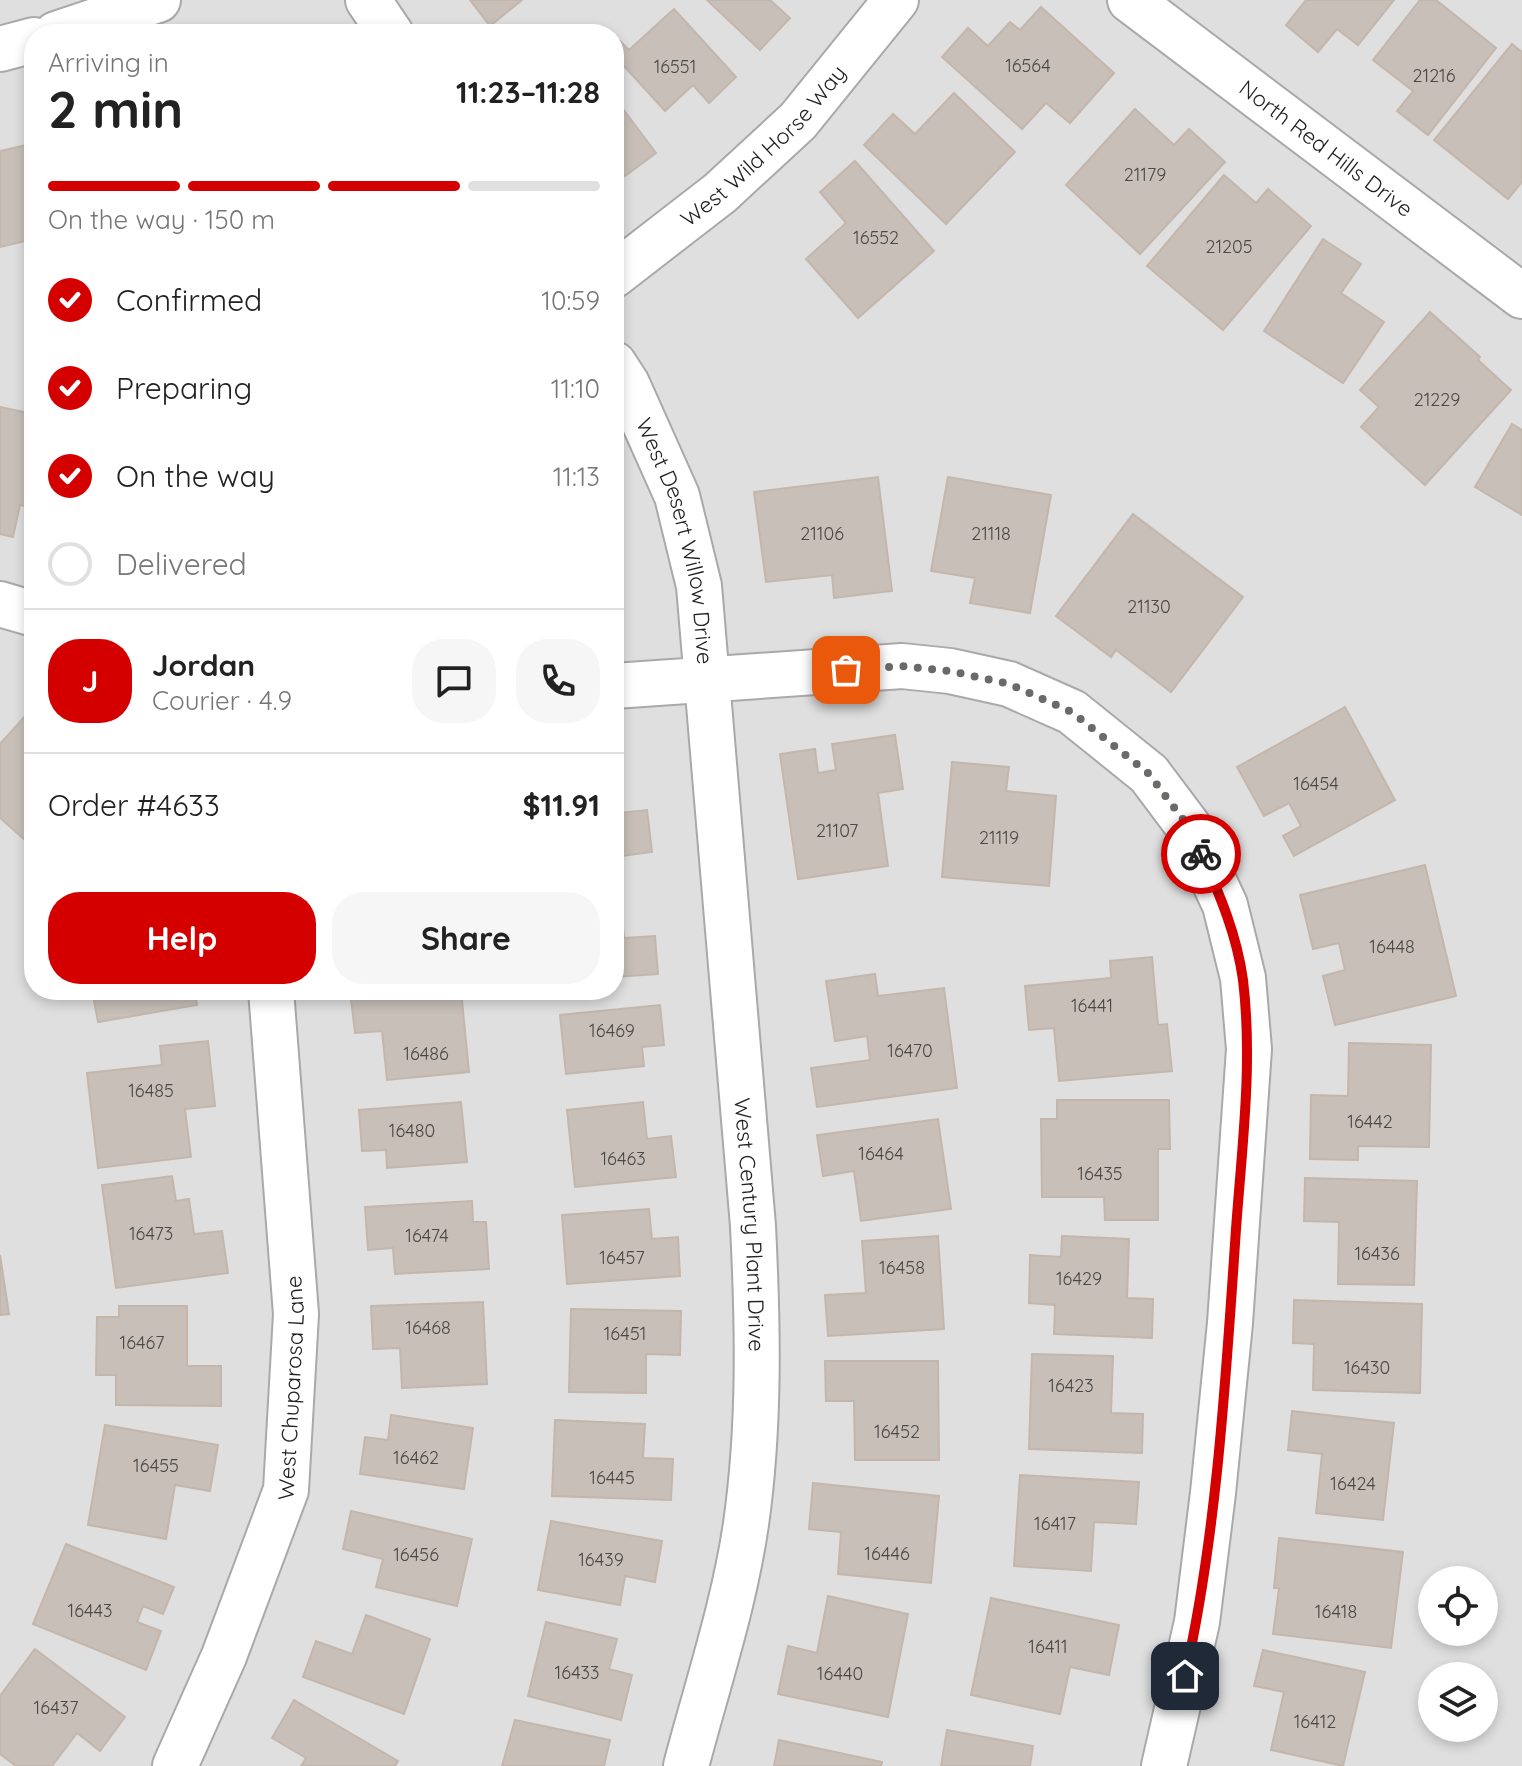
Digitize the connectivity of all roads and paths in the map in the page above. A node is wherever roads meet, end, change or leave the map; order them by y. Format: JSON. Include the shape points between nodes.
{"nodes":[{"id":1,"x":158,"y":0,"type":"edge"},
{"id":2,"x":368,"y":0,"type":"edge"},
{"id":3,"x":896,"y":0,"type":"edge"},
{"id":4,"x":1130,"y":0,"type":"edge"},
{"id":5,"x":86,"y":24,"type":"edge"},
{"id":6,"x":384,"y":24,"type":"edge"},
{"id":7,"x":24,"y":43,"type":"edge"},
{"id":8,"x":0,"y":49,"type":"edge"},
{"id":9,"x":624,"y":267,"type":"edge"},
{"id":10,"x":1522,"y":296,"type":"edge"},
{"id":11,"x":624,"y":379,"type":"edge"},
{"id":12,"x":0,"y":604,"type":"edge"},
{"id":13,"x":24,"y":611,"type":"edge"},
{"id":14,"x":706,"y":678,"type":"junction"},
{"id":15,"x":624,"y":685,"type":"edge"},
{"id":16,"x":272,"y":1000,"type":"edge"},
{"id":17,"x":175,"y":1766,"type":"edge"},
{"id":18,"x":686,"y":1766,"type":"edge"},
{"id":19,"x":1164,"y":1766,"type":"edge"}],
"edges":[{"from":1,"to":5,"type":"street"},
{"from":2,"to":6,"type":"street"},
{"from":3,"to":9,"type":"street","name":"West Wild Horse Way","via":[[798,121],[720,193]]},
{"from":4,"to":10,"type":"street","name":"North Red Hills Drive"},
{"from":7,"to":8,"type":"street"},
{"from":11,"to":14,"type":"street","name":"West Desert Willow Drive","via":[[677,496],[699,586]]},
{"from":12,"to":13,"type":"street"},
{"from":14,"to":15,"type":"street"},
{"from":14,"to":18,"type":"street","name":"West Century Plant Drive","via":[[753,1226],[756,1431],[746,1526],[730,1603]]},
{"from":14,"to":19,"type":"street","via":[[902,666],[1009,684],[1072,712],[1149,774],[1188,826],[1225,905],[1243,978],[1249,1049],[1230,1323],[1197,1622]]},
{"from":16,"to":17,"type":"street","name":"West Chuparosa Lane","via":[[296,1314],[286,1490],[224,1656]]}]}
